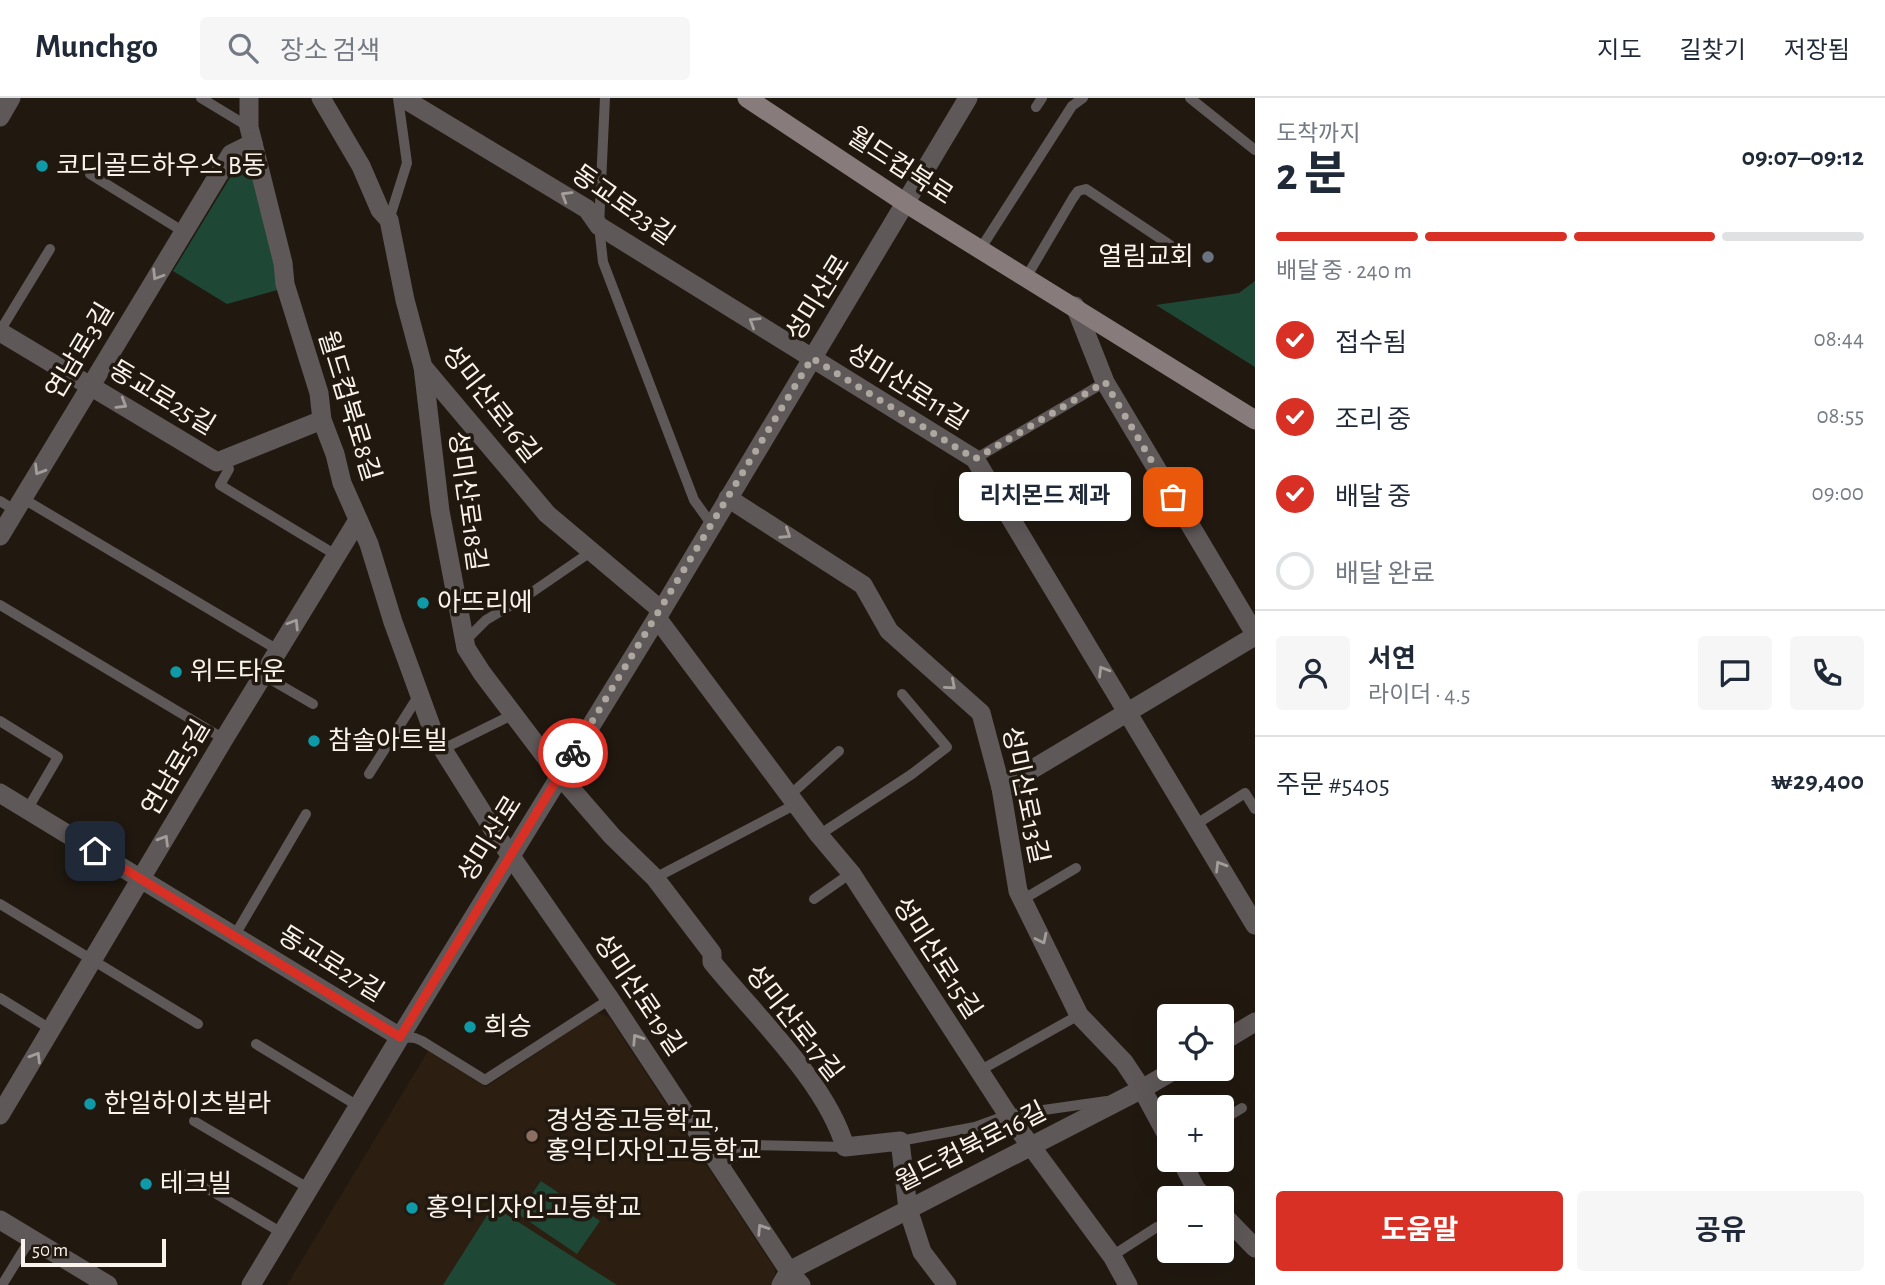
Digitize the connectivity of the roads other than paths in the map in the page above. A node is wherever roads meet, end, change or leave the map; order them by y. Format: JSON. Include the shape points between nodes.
{"nodes":[{"id":1,"x":11,"y":98,"type":"edge"},
{"id":2,"x":201,"y":98,"type":"edge"},
{"id":3,"x":249,"y":98,"type":"edge"},
{"id":4,"x":321,"y":98,"type":"edge"},
{"id":5,"x":400,"y":98,"type":"edge"},
{"id":6,"x":605,"y":98,"type":"edge"},
{"id":7,"x":747,"y":98,"type":"edge"},
{"id":8,"x":968,"y":98,"type":"edge"},
{"id":9,"x":1083,"y":98,"type":"edge"},
{"id":10,"x":1190,"y":98,"type":"edge"},
{"id":11,"x":0,"y":117,"type":"edge"},
{"id":12,"x":251,"y":135,"type":"junction"},
{"id":13,"x":1255,"y":150,"type":"edge"},
{"id":14,"x":407,"y":163,"type":"joint"},
{"id":15,"x":90,"y":174,"type":"dead end"},
{"id":16,"x":907,"y":204,"type":"junction"},
{"id":17,"x":389,"y":220,"type":"junction"},
{"id":18,"x":599,"y":226,"type":"junction"},
{"id":19,"x":184,"y":232,"type":"junction"},
{"id":20,"x":1170,"y":245,"type":"dead end"},
{"id":21,"x":981,"y":248,"type":"junction"},
{"id":22,"x":50,"y":249,"type":"dead end"},
{"id":23,"x":1027,"y":276,"type":"junction"},
{"id":24,"x":1075,"y":306,"type":"junction"},
{"id":25,"x":0,"y":331,"type":"edge"},
{"id":26,"x":812,"y":358,"type":"junction"},
{"id":27,"x":423,"y":367,"type":"junction"},
{"id":28,"x":1105,"y":382,"type":"junction"},
{"id":29,"x":90,"y":385,"type":"junction"},
{"id":30,"x":322,"y":420,"type":"junction"},
{"id":31,"x":1255,"y":420,"type":"edge"},
{"id":32,"x":225,"y":459,"type":"junction"},
{"id":33,"x":975,"y":459,"type":"junction"},
{"id":34,"x":728,"y":498,"type":"junction"},
{"id":35,"x":13,"y":503,"type":"edge"},
{"id":36,"x":358,"y":520,"type":"junction"},
{"id":37,"x":712,"y":525,"type":"junction"},
{"id":38,"x":0,"y":536,"type":"edge"},
{"id":39,"x":592,"y":551,"type":"junction"},
{"id":40,"x":336,"y":555,"type":"junction"},
{"id":41,"x":0,"y":604,"type":"edge"},
{"id":42,"x":659,"y":614,"type":"junction"},
{"id":43,"x":1255,"y":635,"type":"edge"},
{"id":44,"x":464,"y":642,"type":"junction"},
{"id":45,"x":278,"y":650,"type":"junction"},
{"id":46,"x":263,"y":675,"type":"junction"},
{"id":47,"x":902,"y":694,"type":"dead end"},
{"id":48,"x":419,"y":695,"type":"junction"},
{"id":49,"x":313,"y":704,"type":"dead end"},
{"id":50,"x":1127,"y":712,"type":"junction"},
{"id":51,"x":512,"y":715,"type":"junction"},
{"id":52,"x":0,"y":721,"type":"edge"},
{"id":53,"x":224,"y":739,"type":"junction"},
{"id":54,"x":441,"y":750,"type":"junction"},
{"id":55,"x":839,"y":751,"type":"dead end"},
{"id":56,"x":369,"y":774,"type":"dead end"},
{"id":57,"x":560,"y":776,"type":"junction"},
{"id":58,"x":1001,"y":788,"type":"junction"},
{"id":59,"x":0,"y":793,"type":"edge"},
{"id":60,"x":793,"y":800,"type":"junction"},
{"id":61,"x":1255,"y":809,"type":"edge"},
{"id":62,"x":27,"y":810,"type":"junction"},
{"id":63,"x":306,"y":814,"type":"dead end"},
{"id":64,"x":1195,"y":825,"type":"junction"},
{"id":65,"x":819,"y":835,"type":"junction"},
{"id":66,"x":510,"y":855,"type":"junction"},
{"id":67,"x":1076,"y":869,"type":"dead end"},
{"id":68,"x":851,"y":873,"type":"junction"},
{"id":69,"x":654,"y":878,"type":"junction"},
{"id":70,"x":141,"y":879,"type":"junction"},
{"id":71,"x":814,"y":899,"type":"dead end"},
{"id":72,"x":1022,"y":900,"type":"junction"},
{"id":73,"x":0,"y":904,"type":"edge"},
{"id":74,"x":1255,"y":925,"type":"edge"},
{"id":75,"x":235,"y":935,"type":"junction"},
{"id":76,"x":93,"y":961,"type":"junction"},
{"id":77,"x":0,"y":998,"type":"edge"},
{"id":78,"x":610,"y":999,"type":"junction"},
{"id":79,"x":1079,"y":1015,"type":"junction"},
{"id":80,"x":1255,"y":1023,"type":"edge"},
{"id":81,"x":198,"y":1024,"type":"dead end"},
{"id":82,"x":52,"y":1030,"type":"junction"},
{"id":83,"x":1234,"y":1035,"type":"edge"},
{"id":84,"x":400,"y":1037,"type":"junction"},
{"id":85,"x":256,"y":1044,"type":"dead end"},
{"id":86,"x":979,"y":1071,"type":"junction"},
{"id":87,"x":1157,"y":1080,"type":"edge"},
{"id":88,"x":1134,"y":1094,"type":"junction"},
{"id":89,"x":3,"y":1105,"type":"edge"},
{"id":90,"x":358,"y":1106,"type":"junction"},
{"id":91,"x":1242,"y":1108,"type":"dead end"},
{"id":92,"x":1234,"y":1113,"type":"edge"},
{"id":93,"x":1008,"y":1115,"type":"junction"},
{"id":94,"x":194,"y":1121,"type":"dead end"},
{"id":95,"x":1157,"y":1124,"type":"edge"},
{"id":96,"x":900,"y":1141,"type":"junction"},
{"id":97,"x":1031,"y":1146,"type":"junction"},
{"id":98,"x":845,"y":1147,"type":"junction"},
{"id":99,"x":720,"y":1166,"type":"junction"},
{"id":100,"x":183,"y":1174,"type":"dead end"},
{"id":101,"x":308,"y":1188,"type":"junction"},
{"id":102,"x":908,"y":1209,"type":"junction"},
{"id":103,"x":0,"y":1220,"type":"edge"},
{"id":104,"x":1234,"y":1226,"type":"edge"},
{"id":105,"x":1157,"y":1227,"type":"dead end"},
{"id":106,"x":282,"y":1233,"type":"junction"},
{"id":107,"x":31,"y":1238,"type":"junction"},
{"id":108,"x":1255,"y":1248,"type":"edge"},
{"id":109,"x":1112,"y":1256,"type":"junction"},
{"id":110,"x":790,"y":1280,"type":"edge"},
{"id":111,"x":2,"y":1285,"type":"edge"},
{"id":112,"x":108,"y":1285,"type":"edge"},
{"id":113,"x":251,"y":1285,"type":"edge"},
{"id":114,"x":947,"y":1285,"type":"edge"},
{"id":115,"x":1128,"y":1285,"type":"edge"}],
"edges":[{"from":1,"to":11,"type":"street"},
{"from":2,"to":12,"type":"lane"},
{"from":3,"to":12,"type":"street","name":"월드컵북로8길"},
{"from":4,"to":17,"type":"street","name":"성미산로16길"},
{"from":5,"to":14,"type":"lane","name":"동교로23길"},
{"from":18,"to":5,"type":"street","name":"동교로23길","one_way":true,"via":[[587,209]]},
{"from":6,"to":18,"type":"lane"},
{"from":7,"to":16,"type":"main road","name":"월드컵북로"},
{"from":8,"to":16,"type":"street","name":"성미산로"},
{"from":9,"to":21,"type":"lane","via":[[1072,106]]},
{"from":10,"to":13,"type":"lane"},
{"from":12,"to":19,"type":"street","name":"연남로3길","via":[[231,154]]},
{"from":12,"to":30,"type":"street","name":"월드컵북로8길","via":[[285,284],[319,393]]},
{"from":14,"to":17,"type":"lane","name":"성미산로16길"},
{"from":15,"to":19,"type":"lane"},
{"from":16,"to":21,"type":"main road","name":"월드컵북로"},
{"from":16,"to":26,"type":"street","name":"성미산로"},
{"from":17,"to":27,"type":"street","name":"성미산로16길"},
{"from":26,"to":18,"type":"street","name":"동교로23길","one_way":true},
{"from":18,"to":37,"type":"lane","via":[[603,262],[694,500]]},
{"from":19,"to":29,"type":"street","name":"연남로3길","one_way":true},
{"from":20,"to":23,"type":"lane","via":[[1086,189],[1078,191]]},
{"from":21,"to":23,"type":"main road","name":"월드컵북로"},
{"from":22,"to":25,"type":"lane","name":"동교로25길"},
{"from":23,"to":24,"type":"main road","name":"월드컵북로"},
{"from":24,"to":28,"type":"street"},
{"from":24,"to":31,"type":"main road","name":"월드컵북로"},
{"from":25,"to":29,"type":"street","name":"동교로25길"},
{"from":26,"to":33,"type":"street","name":"성미산로11길"},
{"from":26,"to":34,"type":"street","name":"성미산로"},
{"from":27,"to":39,"type":"street","name":"성미산로16길","via":[[547,513]]},
{"from":27,"to":44,"type":"street","name":"성미산로18길","via":[[440,512]]},
{"from":28,"to":33,"type":"lane"},
{"from":28,"to":43,"type":"street"},
{"from":29,"to":32,"type":"street","name":"동교로25길","one_way":true,"via":[[217,462]]},
{"from":29,"to":35,"type":"street","name":"연남로3길","one_way":true},
{"from":30,"to":32,"type":"street","name":"동교로25길"},
{"from":30,"to":36,"type":"street","name":"월드컵북로8길"},
{"from":32,"to":40,"type":"lane","name":"동교로25길","via":[[229,469],[220,485]]},
{"from":50,"to":33,"type":"street","name":"성미산로11길","one_way":true},
{"from":34,"to":37,"type":"street","name":"성미산로"},
{"from":34,"to":58,"type":"street","name":"성미산로13길","one_way":true,"via":[[863,584],[889,631],[981,713]]},
{"from":35,"to":38,"type":"street","name":"연남로3길"},
{"from":35,"to":45,"type":"lane"},
{"from":36,"to":40,"type":"street","name":"연남로5길"},
{"from":36,"to":48,"type":"street","name":"월드컵북로8길"},
{"from":37,"to":42,"type":"street","name":"성미산로"},
{"from":39,"to":42,"type":"street","name":"성미산로16길"},
{"from":39,"to":44,"type":"lane","via":[[486,620]]},
{"from":45,"to":40,"type":"street","name":"연남로5길","one_way":true},
{"from":41,"to":53,"type":"lane"},
{"from":42,"to":57,"type":"street","name":"성미산로"},
{"from":42,"to":60,"type":"street","name":"성미산로15길"},
{"from":43,"to":50,"type":"street"},
{"from":44,"to":51,"type":"street","name":"성미산로18길"},
{"from":45,"to":46,"type":"street","name":"연남로5길"},
{"from":46,"to":49,"type":"lane"},
{"from":46,"to":53,"type":"street","name":"연남로5길"},
{"from":47,"to":65,"type":"lane","via":[[947,747]]},
{"from":48,"to":54,"type":"street","name":"월드컵북로8길"},
{"from":48,"to":56,"type":"lane"},
{"from":50,"to":58,"type":"street"},
{"from":50,"to":64,"type":"street","name":"성미산로11길"},
{"from":51,"to":54,"type":"lane"},
{"from":51,"to":57,"type":"street","name":"성미산로18길"},
{"from":52,"to":62,"type":"lane","via":[[58,757]]},
{"from":70,"to":53,"type":"street","name":"연남로5길","one_way":true},
{"from":54,"to":66,"type":"street","name":"월드컵북로8길"},
{"from":55,"to":60,"type":"lane"},
{"from":57,"to":66,"type":"street","name":"성미산로"},
{"from":57,"to":69,"type":"street","name":"성미산로17길"},
{"from":58,"to":72,"type":"street","name":"성미산로13길"},
{"from":59,"to":62,"type":"street","name":"동교로27길"},
{"from":60,"to":65,"type":"street","name":"성미산로15길"},
{"from":60,"to":69,"type":"lane"},
{"from":61,"to":64,"type":"lane","via":[[1245,793]]},
{"from":62,"to":70,"type":"street","name":"동교로27길"},
{"from":63,"to":75,"type":"lane","name":"동교로27길"},
{"from":74,"to":64,"type":"street","name":"성미산로11길","one_way":true},
{"from":65,"to":68,"type":"street","name":"성미산로15길"},
{"from":66,"to":78,"type":"street","name":"성미산로19길"},
{"from":66,"to":84,"type":"street","name":"성미산로"},
{"from":67,"to":72,"type":"lane"},
{"from":68,"to":71,"type":"lane"},
{"from":68,"to":86,"type":"street","name":"성미산로15길"},
{"from":69,"to":98,"type":"street","name":"성미산로17길","via":[[712,953],[712,961],[792,1055],[833,1115]]},
{"from":70,"to":75,"type":"street","name":"동교로27길"},
{"from":70,"to":76,"type":"street","name":"연남로5길"},
{"from":72,"to":79,"type":"street","name":"성미산로13길","one_way":true},
{"from":73,"to":76,"type":"lane"},
{"from":75,"to":84,"type":"street","name":"동교로27길"},
{"from":76,"to":81,"type":"lane"},
{"from":76,"to":82,"type":"street","name":"연남로5길"},
{"from":77,"to":82,"type":"lane"},
{"from":78,"to":84,"type":"lane","via":[[485,1080],[422,1041]]},
{"from":99,"to":78,"type":"street","name":"성미산로19길","one_way":true},
{"from":79,"to":86,"type":"lane"},
{"from":79,"to":88,"type":"street","name":"성미산로13길","via":[[1124,1062]]},
{"from":80,"to":83,"type":"street"},
{"from":89,"to":82,"type":"street","name":"연남로5길","one_way":true},
{"from":84,"to":90,"type":"street","name":"성미산로"},
{"from":85,"to":90,"type":"lane"},
{"from":86,"to":93,"type":"street","name":"성미산로15길"},
{"from":87,"to":88,"type":"street","name":"월드컵북로16길"},
{"from":88,"to":93,"type":"lane"},
{"from":88,"to":95,"type":"street","name":"성미산로13길"},
{"from":88,"to":97,"type":"street","name":"월드컵북로16길"},
{"from":90,"to":101,"type":"street","name":"성미산로"},
{"from":91,"to":92,"type":"lane"},
{"from":93,"to":96,"type":"lane","via":[[975,1127]]},
{"from":93,"to":97,"type":"street","name":"성미산로15길"},
{"from":94,"to":101,"type":"lane"},
{"from":96,"to":98,"type":"street"},
{"from":96,"to":102,"type":"street"},
{"from":97,"to":102,"type":"street","name":"월드컵북로16길"},
{"from":97,"to":109,"type":"street","name":"성미산로15길"},
{"from":98,"to":99,"type":"lane","via":[[751,1145]]},
{"from":110,"to":99,"type":"street","name":"성미산로19길","one_way":true},
{"from":100,"to":106,"type":"lane"},
{"from":101,"to":106,"type":"street","name":"성미산로"},
{"from":102,"to":110,"type":"street","name":"월드컵북로16길"},
{"from":102,"to":114,"type":"street","via":[[922,1252]]},
{"from":103,"to":107,"type":"street"},
{"from":104,"to":108,"type":"street"},
{"from":105,"to":109,"type":"lane"},
{"from":106,"to":113,"type":"street","name":"성미산로"},
{"from":107,"to":111,"type":"lane"},
{"from":107,"to":112,"type":"street"},
{"from":109,"to":115,"type":"street","name":"성미산로15길"}]}
